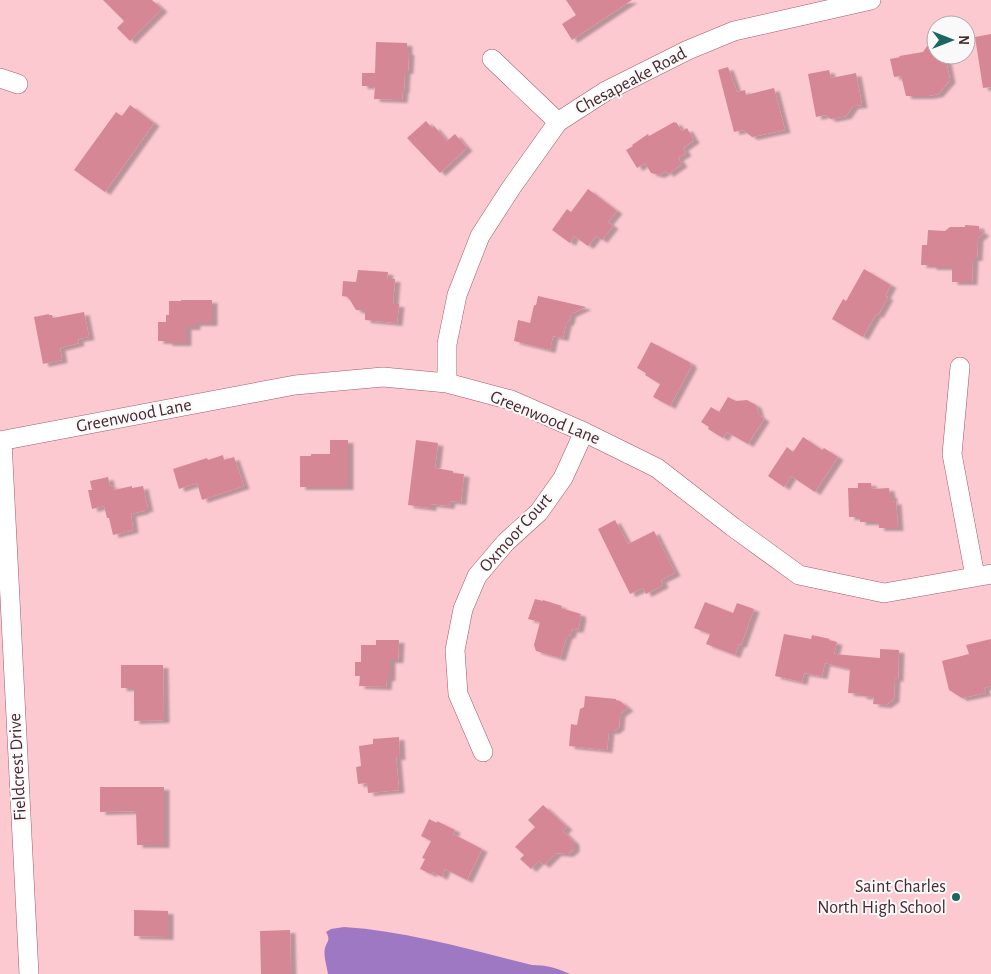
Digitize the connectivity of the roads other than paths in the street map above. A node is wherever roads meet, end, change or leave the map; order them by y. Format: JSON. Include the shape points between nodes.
{"nodes":[{"id":1,"x":871,"y":0,"type":"edge"},
{"id":2,"x":492,"y":59,"type":"dead end"},
{"id":3,"x":0,"y":78,"type":"edge"},
{"id":4,"x":18,"y":84,"type":"dead end"},
{"id":5,"x":558,"y":122,"type":"junction"},
{"id":6,"x":960,"y":367,"type":"dead end"},
{"id":7,"x":447,"y":383,"type":"junction"},
{"id":8,"x":584,"y":432,"type":"junction"},
{"id":9,"x":1,"y":441,"type":"edge"},
{"id":10,"x":983,"y":575,"type":"edge"},
{"id":11,"x":483,"y":752,"type":"dead end"},
{"id":12,"x":29,"y":974,"type":"edge"}],
"edges":[{"from":1,"to":5,"type":"street","name":"Chesapeake Road","via":[[734,31],[606,91]]},
{"from":2,"to":5,"type":"street"},
{"from":3,"to":4,"type":"street"},
{"from":5,"to":7,"type":"street","name":"Chesapeake Road","via":[[480,236],[457,295],[447,344]]},
{"from":6,"to":10,"type":"street","via":[[952,454]]},
{"from":7,"to":8,"type":"street","name":"Greenwood Lane","via":[[511,400]]},
{"from":7,"to":9,"type":"street","name":"Greenwood Lane","via":[[383,377],[295,385]]},
{"from":8,"to":10,"type":"street","name":"Greenwood Lane","via":[[657,468],[799,574],[884,593]]},
{"from":8,"to":11,"type":"street","name":"Oxmoor Court","via":[[563,478],[539,512],[506,542],[477,576],[463,609],[456,650],[458,694]]},
{"from":9,"to":12,"type":"street","name":"Fieldcrest Drive"}]}
